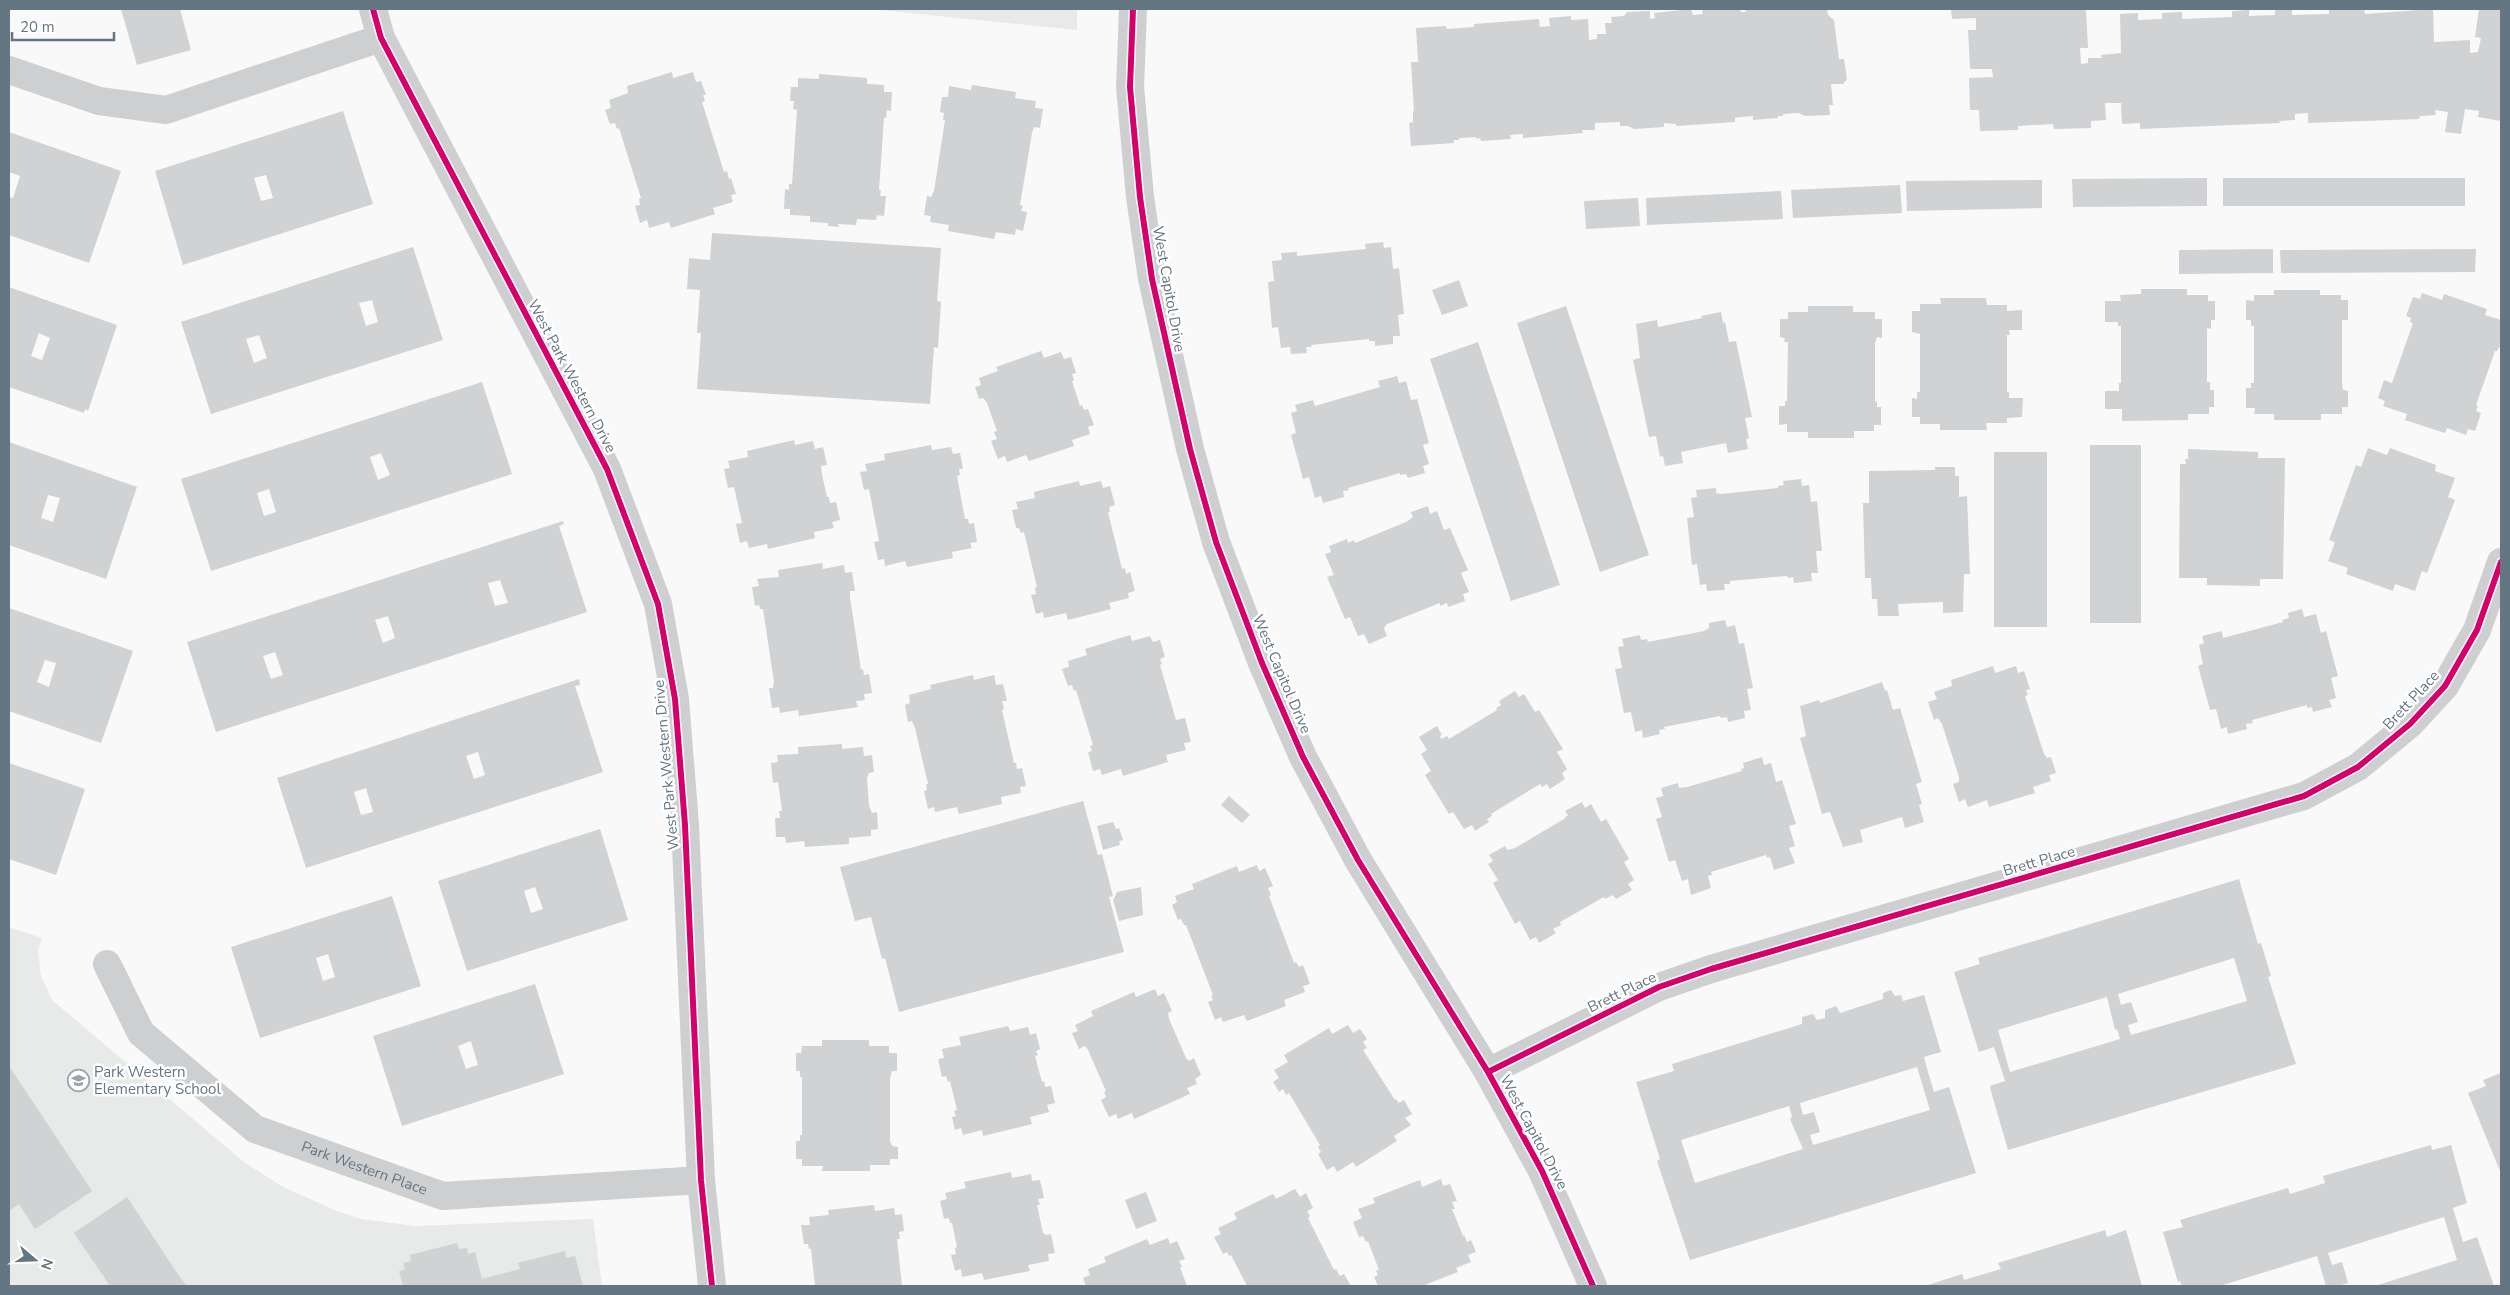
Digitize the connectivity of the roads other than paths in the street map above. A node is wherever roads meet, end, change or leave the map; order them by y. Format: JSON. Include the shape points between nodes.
{"nodes":[{"id":1,"x":373,"y":9,"type":"edge"},
{"id":2,"x":1133,"y":9,"type":"edge"},
{"id":3,"x":381,"y":38,"type":"junction"},
{"id":4,"x":9,"y":70,"type":"edge"},
{"id":5,"x":2501,"y":562,"type":"edge"},
{"id":6,"x":107,"y":964,"type":"dead end"},
{"id":7,"x":1488,"y":1072,"type":"junction"},
{"id":8,"x":702,"y":1180,"type":"junction"},
{"id":9,"x":712,"y":1286,"type":"edge"},
{"id":10,"x":1593,"y":1286,"type":"edge"}],
"edges":[{"from":1,"to":3,"type":"street","name":"West Park Western Drive"},
{"from":2,"to":7,"type":"street","name":"West Capitol Drive","via":[[1130,87],[1140,197],[1152,279],[1190,449],[1216,542],[1262,663],[1304,756],[1358,860]]},
{"from":3,"to":4,"type":"street","via":[[166,110],[100,101]]},
{"from":3,"to":8,"type":"street","name":"West Park Western Drive","via":[[607,469],[658,604],[675,699],[685,825]]},
{"from":5,"to":7,"type":"street","name":"Brett Place","via":[[2477,630],[2445,686],[2410,724],[2358,767],[2304,796],[1711,969],[1660,987]]},
{"from":6,"to":8,"type":"street","name":"Park Western Place","via":[[141,1033],[256,1129],[443,1196]]},
{"from":7,"to":10,"type":"street","name":"West Capitol Drive","via":[[1542,1171]]},
{"from":8,"to":9,"type":"street","name":"West Park Western Drive"}]}
